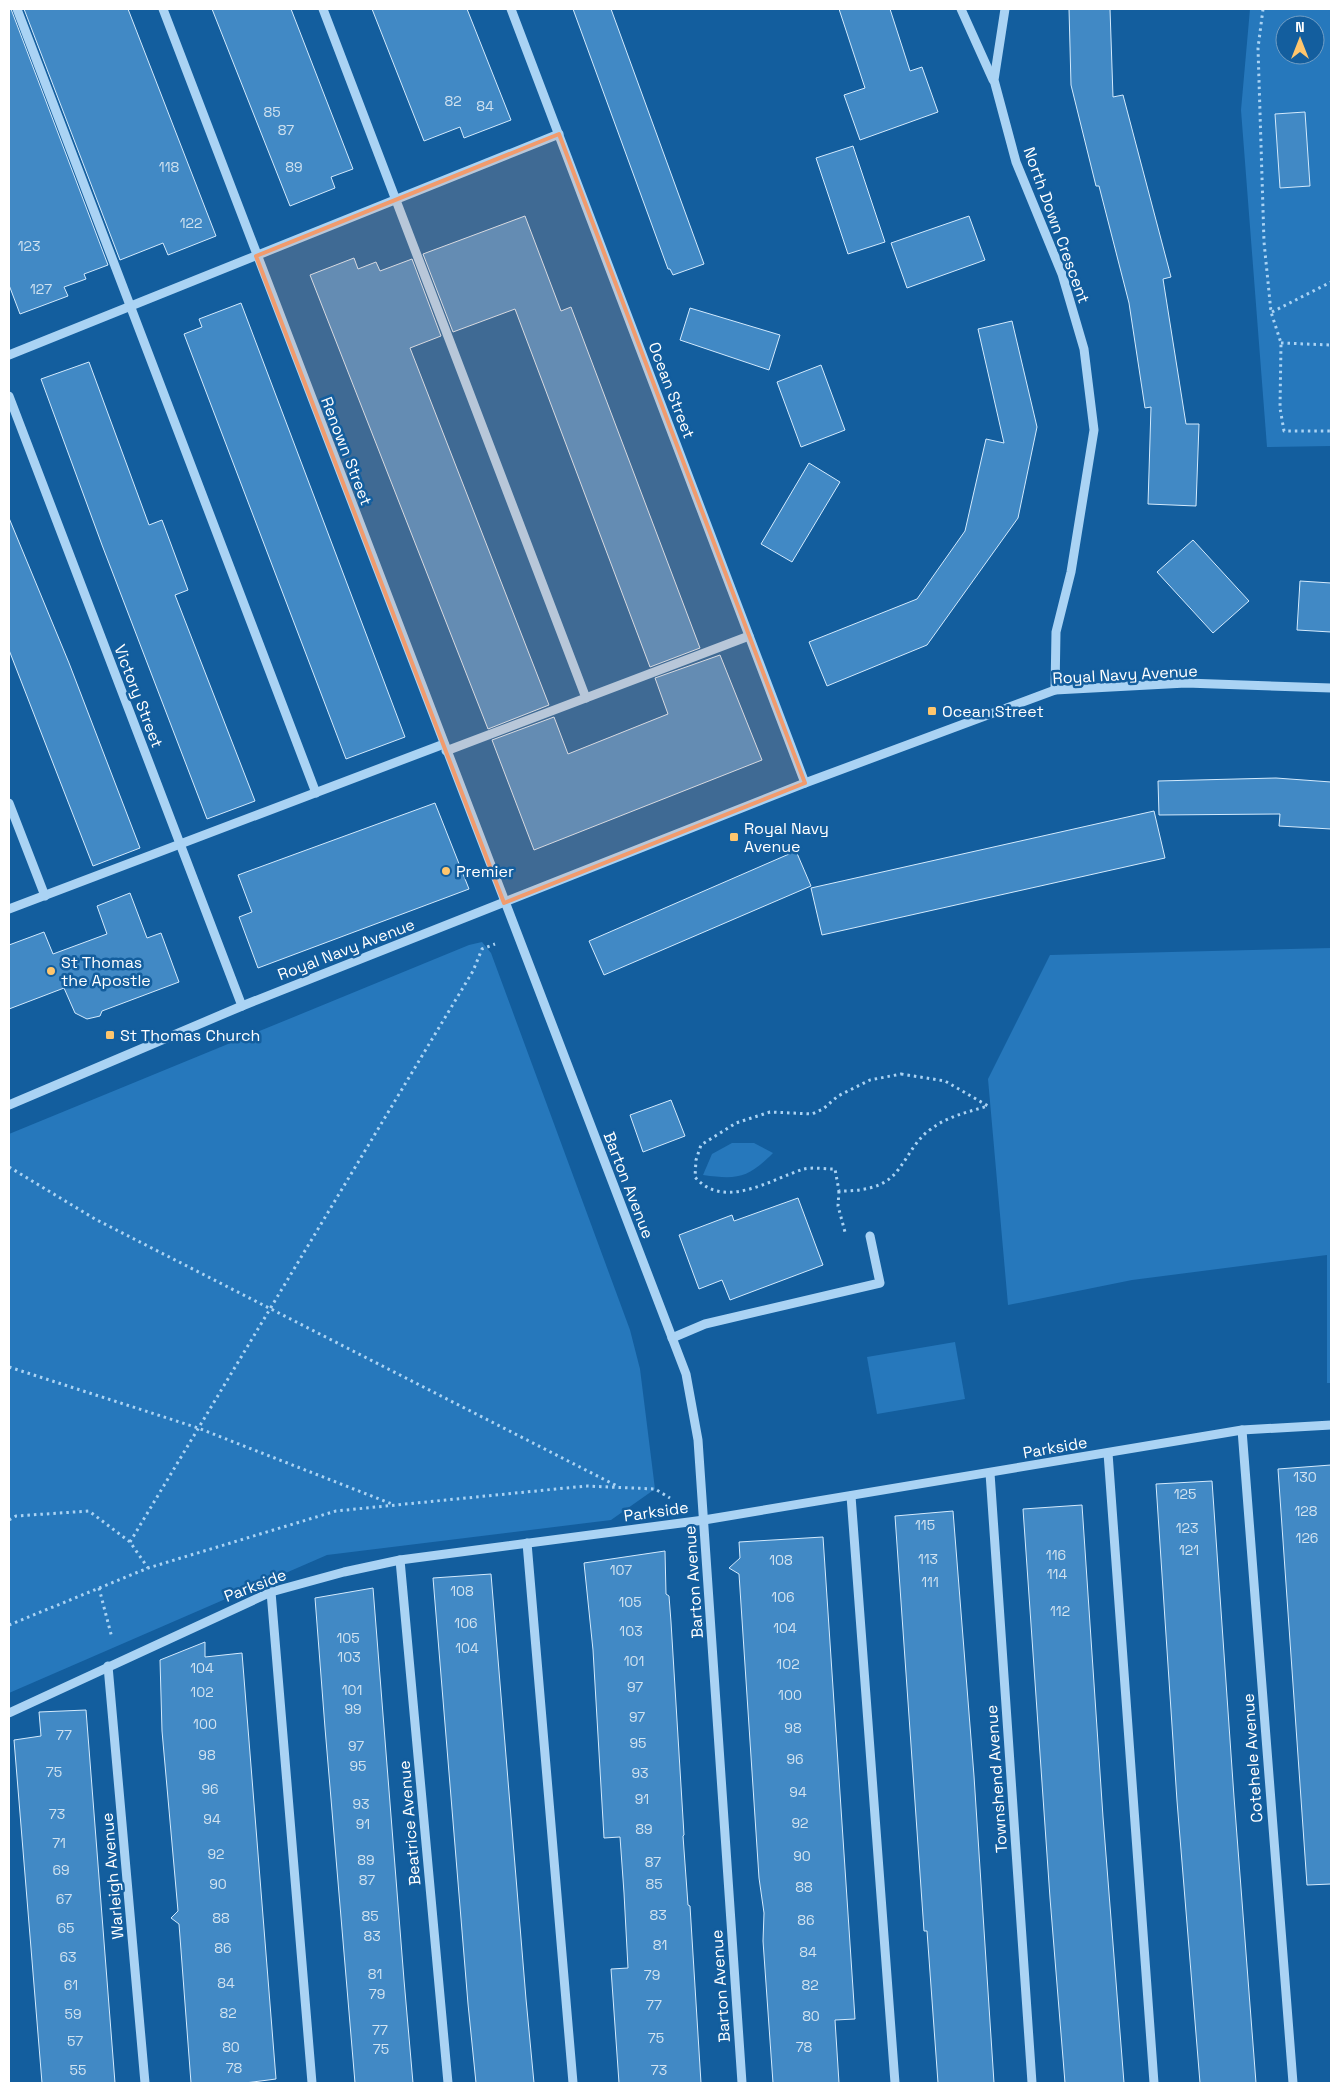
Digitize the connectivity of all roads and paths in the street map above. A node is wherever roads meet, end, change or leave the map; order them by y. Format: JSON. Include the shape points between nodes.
{"nodes":[{"id":1,"x":17,"y":9,"type":"edge"},
{"id":2,"x":163,"y":9,"type":"edge"},
{"id":3,"x":323,"y":9,"type":"edge"},
{"id":4,"x":511,"y":9,"type":"edge"},
{"id":5,"x":961,"y":9,"type":"edge"},
{"id":6,"x":1005,"y":9,"type":"edge"},
{"id":7,"x":1263,"y":9,"type":"edge"},
{"id":8,"x":994,"y":80,"type":"junction"},
{"id":9,"x":559,"y":134,"type":"junction"},
{"id":10,"x":397,"y":200,"type":"junction"},
{"id":11,"x":256,"y":256,"type":"junction"},
{"id":12,"x":1331,"y":282,"type":"edge"},
{"id":13,"x":132,"y":306,"type":"junction"},
{"id":14,"x":1272,"y":312,"type":"junction"},
{"id":15,"x":1281,"y":343,"type":"junction"},
{"id":16,"x":1331,"y":345,"type":"edge"},
{"id":17,"x":9,"y":355,"type":"edge"},
{"id":18,"x":9,"y":396,"type":"edge"},
{"id":19,"x":1331,"y":431,"type":"edge"},
{"id":20,"x":749,"y":636,"type":"junction"},
{"id":21,"x":1331,"y":688,"type":"edge"},
{"id":22,"x":1055,"y":690,"type":"junction"},
{"id":23,"x":586,"y":698,"type":"junction"},
{"id":24,"x":445,"y":748,"type":"junction"},
{"id":25,"x":805,"y":783,"type":"junction"},
{"id":26,"x":316,"y":793,"type":"junction"},
{"id":27,"x":9,"y":803,"type":"edge"},
{"id":28,"x":180,"y":845,"type":"junction"},
{"id":29,"x":45,"y":896,"type":"junction"},
{"id":30,"x":504,"y":903,"type":"junction"},
{"id":31,"x":9,"y":909,"type":"edge"},
{"id":32,"x":517,"y":936,"type":"junction"},
{"id":33,"x":242,"y":1006,"type":"junction"},
{"id":34,"x":9,"y":1105,"type":"edge"},
{"id":35,"x":812,"y":1114,"type":"joint"},
{"id":36,"x":9,"y":1168,"type":"edge"},
{"id":37,"x":870,"y":1236,"type":"dead end"},
{"id":38,"x":270,"y":1308,"type":"junction"},
{"id":39,"x":672,"y":1338,"type":"junction"},
{"id":40,"x":9,"y":1367,"type":"edge"},
{"id":41,"x":1331,"y":1425,"type":"edge"},
{"id":42,"x":198,"y":1428,"type":"junction"},
{"id":43,"x":1242,"y":1430,"type":"junction"},
{"id":44,"x":1108,"y":1453,"type":"junction"},
{"id":45,"x":990,"y":1473,"type":"junction"},
{"id":46,"x":620,"y":1488,"type":"junction"},
{"id":47,"x":655,"y":1489,"type":"dead end"},
{"id":48,"x":851,"y":1496,"type":"junction"},
{"id":49,"x":394,"y":1505,"type":"junction"},
{"id":50,"x":9,"y":1520,"type":"edge"},
{"id":51,"x":704,"y":1520,"type":"junction"},
{"id":52,"x":130,"y":1542,"type":"junction"},
{"id":53,"x":527,"y":1543,"type":"junction"},
{"id":54,"x":400,"y":1560,"type":"junction"},
{"id":55,"x":148,"y":1568,"type":"junction"},
{"id":56,"x":99,"y":1588,"type":"junction"},
{"id":57,"x":271,"y":1592,"type":"junction"},
{"id":58,"x":9,"y":1625,"type":"edge"},
{"id":59,"x":118,"y":1662,"type":"junction"},
{"id":60,"x":108,"y":1666,"type":"junction"},
{"id":61,"x":9,"y":1714,"type":"edge"},
{"id":62,"x":145,"y":2083,"type":"edge"},
{"id":63,"x":312,"y":2083,"type":"edge"},
{"id":64,"x":448,"y":2083,"type":"edge"},
{"id":65,"x":573,"y":2083,"type":"edge"},
{"id":66,"x":742,"y":2083,"type":"edge"},
{"id":67,"x":895,"y":2083,"type":"edge"},
{"id":68,"x":1032,"y":2083,"type":"edge"},
{"id":69,"x":1154,"y":2083,"type":"edge"},
{"id":70,"x":1293,"y":2083,"type":"edge"}],
"edges":[{"from":1,"to":13,"type":"street"},
{"from":2,"to":11,"type":"street","name":"Renown Street"},
{"from":3,"to":10,"type":"street"},
{"from":4,"to":9,"type":"street","name":"Ocean Street"},
{"from":5,"to":8,"type":"street"},
{"from":6,"to":8,"type":"street","name":"North Down Crescent"},
{"from":7,"to":14,"type":"path","via":[[1258,58],[1264,242]]},
{"from":8,"to":22,"type":"street","name":"North Down Crescent","via":[[1016,162],[1062,274],[1084,349],[1094,430],[1072,562],[1056,632]]},
{"from":9,"to":10,"type":"street"},
{"from":9,"to":20,"type":"street","name":"Ocean Street"},
{"from":10,"to":11,"type":"street"},
{"from":10,"to":23,"type":"street"},
{"from":11,"to":13,"type":"street"},
{"from":11,"to":24,"type":"street","name":"Renown Street"},
{"from":12,"to":14,"type":"path"},
{"from":13,"to":17,"type":"street"},
{"from":13,"to":26,"type":"street"},
{"from":14,"to":15,"type":"path"},
{"from":15,"to":16,"type":"path"},
{"from":15,"to":19,"type":"path","via":[[1280,408],[1284,431]]},
{"from":18,"to":28,"type":"street","name":"Victory Street"},
{"from":20,"to":23,"type":"street"},
{"from":20,"to":25,"type":"street","name":"Ocean Street"},
{"from":21,"to":22,"type":"street","name":"Royal Navy Avenue","via":[[1186,683]]},
{"from":22,"to":25,"type":"street","name":"Royal Navy Avenue"},
{"from":23,"to":24,"type":"street"},
{"from":24,"to":26,"type":"street"},
{"from":24,"to":30,"type":"street","name":"Renown Street"},
{"from":25,"to":30,"type":"street","name":"Royal Navy Avenue"},
{"from":26,"to":28,"type":"street"},
{"from":27,"to":29,"type":"street"},
{"from":28,"to":29,"type":"street"},
{"from":28,"to":33,"type":"street","name":"Victory Street"},
{"from":29,"to":31,"type":"street"},
{"from":30,"to":32,"type":"street","name":"Barton Avenue"},
{"from":30,"to":33,"type":"street","name":"Royal Navy Avenue"},
{"from":32,"to":38,"type":"path","via":[[482,949],[473,971]]},
{"from":32,"to":39,"type":"street","name":"Barton Avenue"},
{"from":33,"to":34,"type":"street","name":"Royal Navy Avenue"},
{"from":35,"to":35,"type":"path","via":[[770,1112],[730,1126],[701,1145],[695,1177],[703,1187],[740,1191],[805,1169],[835,1169],[839,1191],[859,1191],[875,1187],[897,1172],[930,1129],[951,1117],[988,1106],[945,1081],[902,1074],[870,1080]]},
{"from":36,"to":38,"type":"path","via":[[95,1219]]},
{"from":37,"to":39,"type":"street","via":[[880,1283],[705,1324]]},
{"from":38,"to":42,"type":"path"},
{"from":38,"to":46,"type":"path"},
{"from":39,"to":51,"type":"street","name":"Barton Avenue","via":[[686,1374],[698,1440]]},
{"from":40,"to":42,"type":"path"},
{"from":41,"to":43,"type":"street","name":"Parkside"},
{"from":42,"to":49,"type":"path"},
{"from":42,"to":52,"type":"path"},
{"from":43,"to":44,"type":"street","name":"Parkside"},
{"from":43,"to":70,"type":"street","name":"Cotehele Avenue"},
{"from":44,"to":45,"type":"street","name":"Parkside"},
{"from":44,"to":69,"type":"street"},
{"from":45,"to":48,"type":"street","name":"Parkside"},
{"from":45,"to":68,"type":"street","name":"Townshend Avenue"},
{"from":46,"to":47,"type":"path"},
{"from":46,"to":49,"type":"path","via":[[586,1486]]},
{"from":48,"to":51,"type":"street","name":"Parkside"},
{"from":48,"to":67,"type":"street"},
{"from":49,"to":55,"type":"path","via":[[336,1511]]},
{"from":50,"to":52,"type":"path","via":[[16,1516],[89,1511]]},
{"from":51,"to":53,"type":"street","name":"Parkside"},
{"from":51,"to":66,"type":"street","name":"Barton Avenue"},
{"from":52,"to":55,"type":"path"},
{"from":53,"to":54,"type":"street","name":"Parkside"},
{"from":53,"to":65,"type":"street"},
{"from":54,"to":57,"type":"street","name":"Parkside"},
{"from":54,"to":64,"type":"street","name":"Beatrice Avenue"},
{"from":55,"to":56,"type":"path"},
{"from":56,"to":58,"type":"path"},
{"from":56,"to":59,"type":"path"},
{"from":57,"to":59,"type":"street","name":"Parkside"},
{"from":57,"to":63,"type":"street"},
{"from":59,"to":60,"type":"street","name":"Parkside"},
{"from":60,"to":61,"type":"street","name":"Parkside"},
{"from":60,"to":62,"type":"street","name":"Warleigh Avenue"}]}
